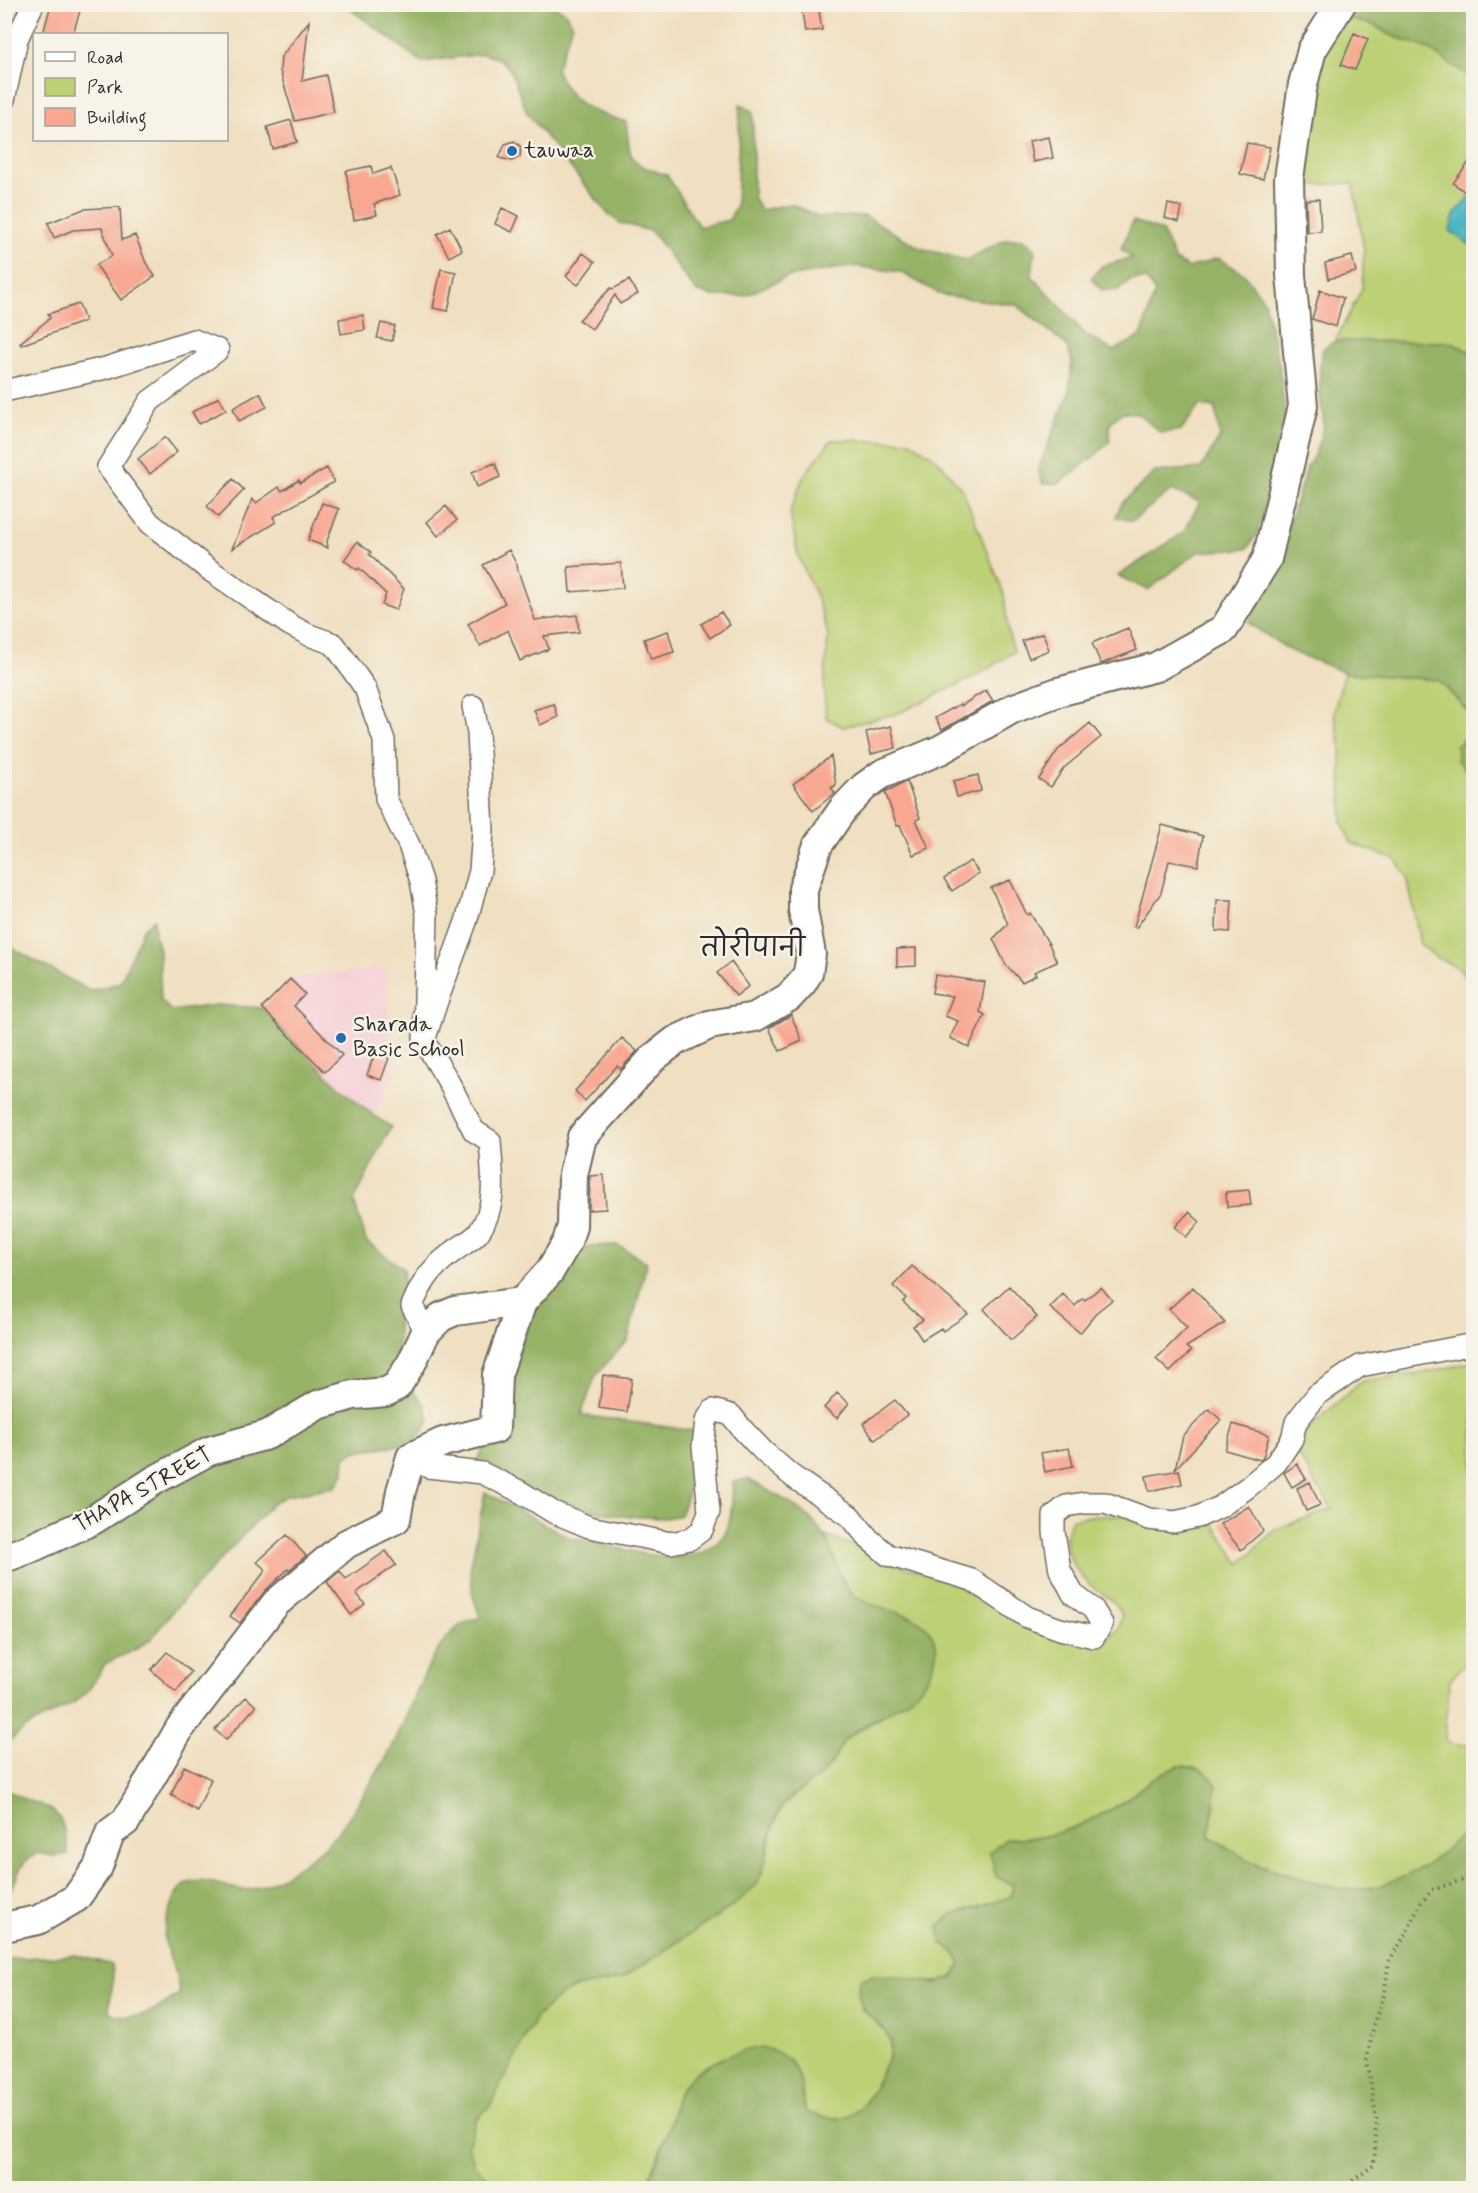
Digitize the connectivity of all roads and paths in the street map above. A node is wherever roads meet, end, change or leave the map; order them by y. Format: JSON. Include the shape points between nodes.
{"nodes":[{"id":1,"x":33,"y":4,"type":"edge"},
{"id":2,"x":1341,"y":4,"type":"edge"},
{"id":3,"x":4,"y":100,"type":"edge"},
{"id":4,"x":4,"y":391,"type":"edge"},
{"id":5,"x":473,"y":706,"type":"dead end"},
{"id":6,"x":424,"y":1041,"type":"junction"},
{"id":7,"x":522,"y":1302,"type":"junction"},
{"id":8,"x":426,"y":1332,"type":"junction"},
{"id":9,"x":1473,"y":1344,"type":"edge"},
{"id":10,"x":411,"y":1457,"type":"junction"},
{"id":11,"x":4,"y":1558,"type":"edge"},
{"id":12,"x":1473,"y":1870,"type":"edge"},
{"id":13,"x":4,"y":1927,"type":"edge"},
{"id":14,"x":1343,"y":2188,"type":"edge"}],
"edges":[{"from":1,"to":3,"type":"street","via":[[17,39]]},
{"from":2,"to":7,"type":"street","via":[[1312,50],[1289,178],[1291,275],[1304,406],[1267,560],[1224,629],[1156,667],[1058,692],[1012,709],[940,750],[882,774],[864,787],[818,845],[808,869],[803,889],[804,921],[811,954],[802,984],[755,1017],[709,1025],[675,1041],[593,1123],[582,1137],[578,1151],[573,1175],[572,1226],[567,1242],[550,1271]]},
{"from":4,"to":6,"type":"street","via":[[106,368],[194,340],[218,350],[150,401],[108,467],[150,523],[208,569],[290,625],[334,644],[365,688],[384,740],[386,799],[409,845],[427,914]]},
{"from":5,"to":6,"type":"street","via":[[483,830],[480,872]]},
{"from":6,"to":8,"type":"street","via":[[474,1131],[490,1142],[493,1185],[490,1209],[478,1234],[440,1261],[422,1282],[412,1306]]},
{"from":7,"to":8,"type":"street","name":"THAPA STREET","via":[[455,1311],[441,1317]]},
{"from":7,"to":10,"type":"street","via":[[497,1375],[495,1429],[443,1442]]},
{"from":8,"to":11,"type":"street","name":"THAPA STREET","via":[[397,1386],[386,1392],[353,1395],[318,1405],[267,1435],[209,1451],[93,1520]]},
{"from":9,"to":10,"type":"street","via":[[1359,1366],[1317,1395],[1296,1422],[1292,1439],[1276,1463],[1220,1507],[1198,1517],[1174,1522],[1149,1519],[1105,1503],[1066,1506],[1054,1516],[1060,1570],[1073,1594],[1093,1609],[1102,1624],[1094,1637],[1027,1617],[972,1580],[888,1556],[850,1516],[764,1452],[731,1415],[713,1410],[706,1421],[703,1446],[709,1512],[702,1530],[690,1539],[671,1543],[589,1527],[482,1473],[428,1467]]},
{"from":10,"to":13,"type":"street","via":[[396,1519],[346,1544],[276,1603],[180,1728],[126,1821],[110,1833],[98,1868],[76,1898],[38,1920]]},
{"from":12,"to":14,"type":"path","via":[[1462,1881],[1432,1890],[1420,1904],[1389,1961],[1368,2060],[1377,2122],[1374,2165]]}]}
